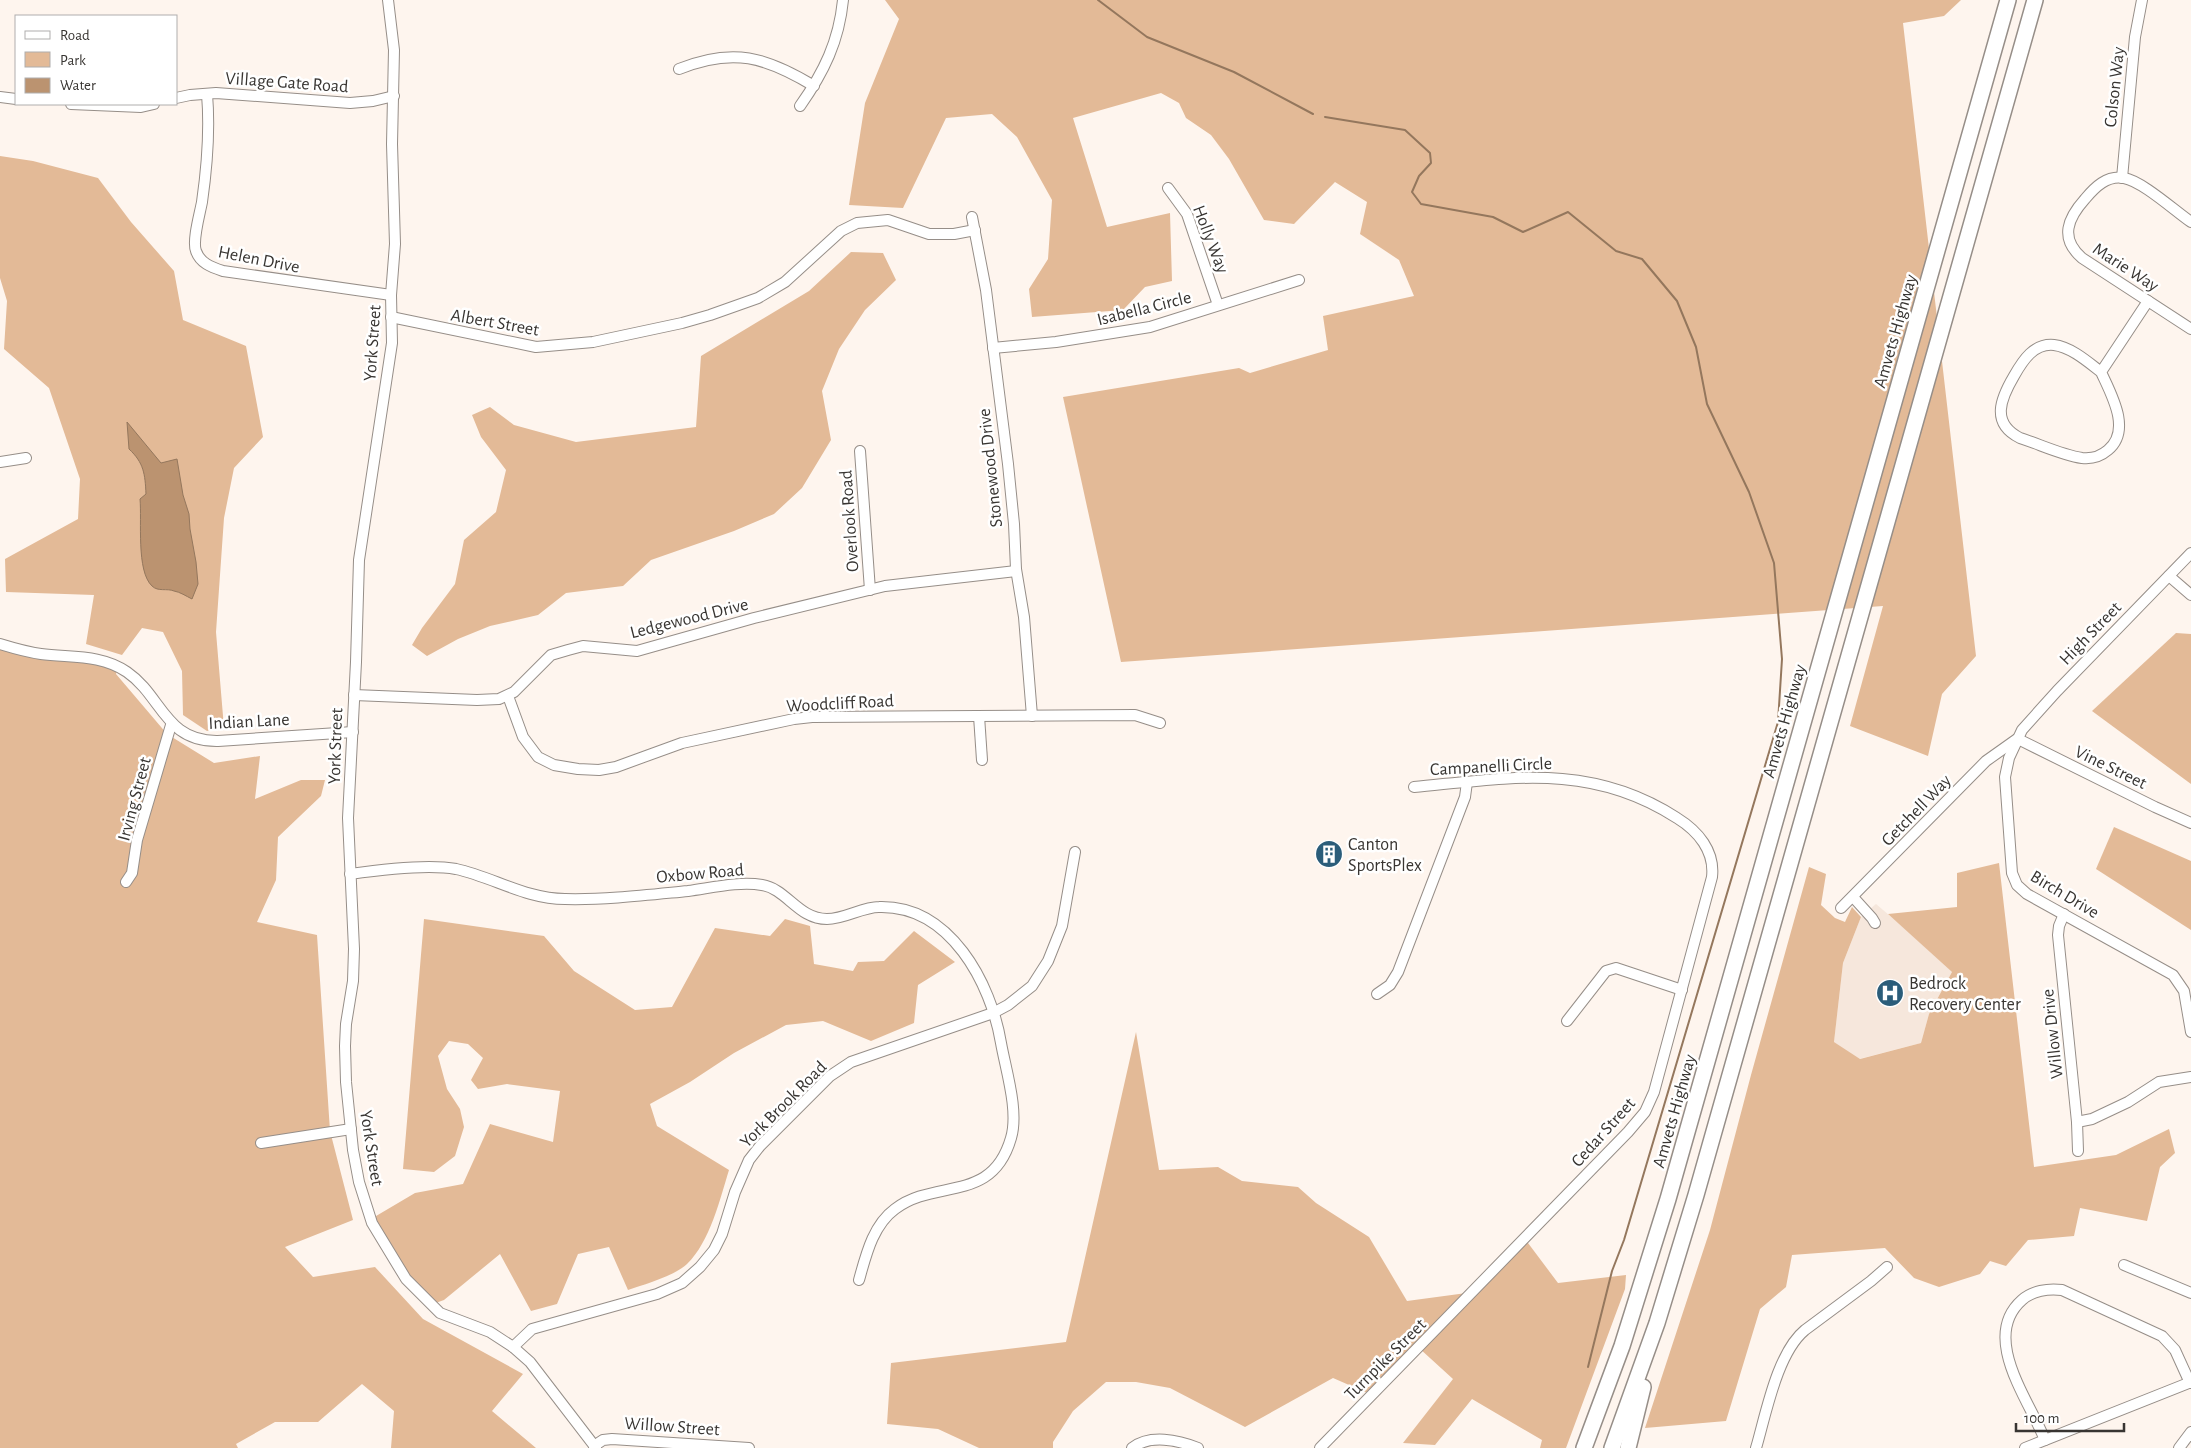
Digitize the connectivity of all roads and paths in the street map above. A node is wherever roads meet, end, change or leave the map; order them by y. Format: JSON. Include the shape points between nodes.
{"nodes":[{"id":1,"x":388,"y":0,"type":"edge"},
{"id":2,"x":843,"y":0,"type":"edge"},
{"id":3,"x":2008,"y":0,"type":"edge"},
{"id":4,"x":2035,"y":0,"type":"edge"},
{"id":5,"x":2142,"y":0,"type":"edge"},
{"id":6,"x":679,"y":69,"type":"dead end"},
{"id":7,"x":814,"y":86,"type":"junction"},
{"id":8,"x":207,"y":94,"type":"junction"},
{"id":9,"x":394,"y":96,"type":"junction"},
{"id":10,"x":0,"y":97,"type":"edge"},
{"id":11,"x":178,"y":98,"type":"edge"},
{"id":12,"x":15,"y":99,"type":"edge"},
{"id":13,"x":94,"y":105,"type":"edge"},
{"id":14,"x":150,"y":105,"type":"edge"},
{"id":15,"x":800,"y":106,"type":"dead end"},
{"id":16,"x":2122,"y":178,"type":"junction"},
{"id":17,"x":1168,"y":188,"type":"dead end"},
{"id":18,"x":972,"y":218,"type":"dead end"},
{"id":19,"x":2191,"y":222,"type":"edge"},
{"id":20,"x":975,"y":230,"type":"junction"},
{"id":21,"x":1299,"y":280,"type":"dead end"},
{"id":22,"x":391,"y":296,"type":"junction"},
{"id":23,"x":2148,"y":301,"type":"junction"},
{"id":24,"x":1218,"y":305,"type":"junction"},
{"id":25,"x":391,"y":317,"type":"junction"},
{"id":26,"x":2191,"y":329,"type":"edge"},
{"id":27,"x":993,"y":348,"type":"junction"},
{"id":28,"x":2100,"y":372,"type":"junction"},
{"id":29,"x":860,"y":451,"type":"dead end"},
{"id":30,"x":26,"y":458,"type":"dead end"},
{"id":31,"x":0,"y":462,"type":"edge"},
{"id":32,"x":2191,"y":553,"type":"edge"},
{"id":33,"x":1016,"y":571,"type":"junction"},
{"id":34,"x":2169,"y":576,"type":"junction"},
{"id":35,"x":870,"y":590,"type":"junction"},
{"id":36,"x":2191,"y":595,"type":"edge"},
{"id":37,"x":0,"y":644,"type":"edge"},
{"id":38,"x":354,"y":695,"type":"junction"},
{"id":39,"x":508,"y":696,"type":"junction"},
{"id":40,"x":979,"y":716,"type":"junction"},
{"id":41,"x":1032,"y":716,"type":"junction"},
{"id":42,"x":1160,"y":723,"type":"dead end"},
{"id":43,"x":172,"y":725,"type":"junction"},
{"id":44,"x":353,"y":732,"type":"junction"},
{"id":45,"x":2018,"y":739,"type":"junction"},
{"id":46,"x":982,"y":760,"type":"dead end"},
{"id":47,"x":1467,"y":782,"type":"junction"},
{"id":48,"x":1414,"y":787,"type":"dead end"},
{"id":49,"x":2191,"y":823,"type":"edge"},
{"id":50,"x":1075,"y":852,"type":"dead end"},
{"id":51,"x":1713,"y":868,"type":"joint"},
{"id":52,"x":350,"y":874,"type":"junction"},
{"id":53,"x":126,"y":882,"type":"dead end"},
{"id":54,"x":1853,"y":897,"type":"junction"},
{"id":55,"x":1841,"y":908,"type":"dead end"},
{"id":56,"x":2064,"y":914,"type":"junction"},
{"id":57,"x":1875,"y":923,"type":"dead end"},
{"id":58,"x":1682,"y":990,"type":"junction"},
{"id":59,"x":1377,"y":994,"type":"dead end"},
{"id":60,"x":993,"y":1013,"type":"junction"},
{"id":61,"x":1567,"y":1021,"type":"dead end"},
{"id":62,"x":2191,"y":1032,"type":"edge"},
{"id":63,"x":2191,"y":1078,"type":"edge"},
{"id":64,"x":2077,"y":1122,"type":"junction"},
{"id":65,"x":351,"y":1129,"type":"junction"},
{"id":66,"x":261,"y":1143,"type":"dead end"},
{"id":67,"x":2078,"y":1151,"type":"dead end"},
{"id":68,"x":2124,"y":1265,"type":"dead end"},
{"id":69,"x":1675,"y":1267,"type":"junction"},
{"id":70,"x":1886,"y":1267,"type":"dead end"},
{"id":71,"x":859,"y":1280,"type":"dead end"},
{"id":72,"x":1474,"y":1292,"type":"joint"},
{"id":73,"x":2191,"y":1293,"type":"edge"},
{"id":74,"x":513,"y":1347,"type":"junction"},
{"id":75,"x":2190,"y":1383,"type":"edge"},
{"id":76,"x":2191,"y":1432,"type":"edge"},
{"id":77,"x":2045,"y":1440,"type":"junction"},
{"id":78,"x":595,"y":1447,"type":"edge"},
{"id":79,"x":749,"y":1448,"type":"edge"},
{"id":80,"x":1132,"y":1448,"type":"edge"},
{"id":81,"x":1198,"y":1448,"type":"edge"},
{"id":82,"x":1320,"y":1448,"type":"edge"},
{"id":83,"x":1583,"y":1448,"type":"edge"},
{"id":84,"x":1612,"y":1448,"type":"edge"},
{"id":85,"x":1628,"y":1448,"type":"edge"},
{"id":86,"x":1756,"y":1448,"type":"edge"},
{"id":87,"x":2025,"y":1448,"type":"edge"},
{"id":88,"x":2179,"y":1448,"type":"edge"}],
"edges":[{"from":1,"to":9,"type":"street","name":"York Street","via":[[394,50]]},
{"from":2,"to":7,"type":"street","via":[[840,24],[824,70]]},
{"from":3,"to":83,"type":"highway","name":"Amvets Highway","via":[[1671,1190],[1630,1322]]},
{"from":4,"to":69,"type":"highway"},
{"from":5,"to":16,"type":"street","name":"Colson Way","via":[[2135,37]]},
{"from":6,"to":7,"type":"street","via":[[716,58],[754,58],[780,66]]},
{"from":7,"to":15,"type":"street"},
{"from":8,"to":9,"type":"street","name":"Village Gate Road","via":[[350,103]]},
{"from":8,"to":11,"type":"street","name":"Village Gate Road"},
{"from":8,"to":22,"type":"street","name":"Helen Drive","via":[[206,157],[195,248],[199,257],[222,271]]},
{"from":9,"to":22,"type":"street","name":"York Street","via":[[395,244]]},
{"from":10,"to":12,"type":"street"},
{"from":13,"to":14,"type":"street"},
{"from":16,"to":19,"type":"street","via":[[2141,186]]},
{"from":16,"to":23,"type":"street","name":"Marie Way","via":[[2107,180],[2094,189],[2072,214],[2068,234],[2079,255]]},
{"from":17,"to":24,"type":"street","name":"Holly Way","via":[[1187,214]]},
{"from":18,"to":20,"type":"street","name":"Stonewood Drive"},
{"from":20,"to":25,"type":"street","name":"Albert Street","via":[[930,234],[888,220],[856,224],[841,231],[785,282],[758,298],[682,323],[593,342],[536,347]]},
{"from":20,"to":27,"type":"street","name":"Stonewood Drive"},
{"from":21,"to":24,"type":"street","name":"Isabella Circle"},
{"from":22,"to":25,"type":"street","name":"York Street"},
{"from":23,"to":26,"type":"street","name":"Marie Way"},
{"from":23,"to":28,"type":"street"},
{"from":24,"to":27,"type":"street","name":"Isabella Circle","via":[[1120,333]]},
{"from":25,"to":38,"type":"street","name":"York Street","via":[[389,367],[359,560]]},
{"from":27,"to":33,"type":"street","name":"Stonewood Drive","via":[[1008,464]]},
{"from":28,"to":28,"type":"street","via":[[2119,422],[2115,441],[2102,454],[2077,457],[2020,438],[2005,424],[2000,410],[2002,397],[2024,359],[2039,347],[2063,347]]},
{"from":29,"to":35,"type":"street","name":"Overlook Road"},
{"from":30,"to":31,"type":"street"},
{"from":32,"to":34,"type":"street","name":"High Street"},
{"from":33,"to":35,"type":"street","name":"Ledgewood Drive"},
{"from":33,"to":41,"type":"street","name":"Stonewood Drive","via":[[1024,617]]},
{"from":34,"to":36,"type":"street"},
{"from":34,"to":45,"type":"street","name":"High Street","via":[[2030,720]]},
{"from":35,"to":39,"type":"street","name":"Ledgewood Drive","via":[[637,651],[583,646],[568,650],[551,655],[529,680]]},
{"from":37,"to":43,"type":"street","name":"Indian Lane","via":[[41,654],[92,658],[120,668],[136,680]]},
{"from":38,"to":39,"type":"street","name":"Ledgewood Drive","via":[[477,700]]},
{"from":38,"to":44,"type":"street","name":"York Street"},
{"from":39,"to":40,"type":"street","name":"Woodcliff Road","via":[[523,737],[538,757],[554,764],[599,770],[633,762],[682,743],[794,719]]},
{"from":40,"to":41,"type":"street","name":"Woodcliff Road"},
{"from":40,"to":46,"type":"street"},
{"from":41,"to":42,"type":"street","name":"Woodcliff Road","via":[[1135,715]]},
{"from":43,"to":44,"type":"street","name":"Indian Lane","via":[[190,737],[206,741]]},
{"from":43,"to":53,"type":"street","name":"Irving Street","via":[[137,840],[132,873]]},
{"from":44,"to":52,"type":"street","name":"York Street","via":[[348,818]]},
{"from":45,"to":49,"type":"street","name":"Vine Street"},
{"from":45,"to":54,"type":"street","name":"Getchell Way","via":[[1980,768]]},
{"from":45,"to":56,"type":"street","name":"Birch Drive","via":[[2007,765],[2005,784],[2013,877],[2022,892]]},
{"from":47,"to":48,"type":"street","name":"Campanelli Circle"},
{"from":47,"to":51,"type":"street","name":"Campanelli Circle","via":[[1559,777],[1621,790],[1658,806],[1689,826],[1706,846]]},
{"from":47,"to":59,"type":"street","via":[[1463,801],[1398,972],[1390,985]]},
{"from":50,"to":60,"type":"street","name":"York Brook Road","via":[[1062,926],[1048,961],[1032,986]]},
{"from":51,"to":58,"type":"street","name":"Cedar Street"},
{"from":52,"to":60,"type":"street","name":"Oxbow Road","via":[[454,869],[525,893],[563,899],[762,885],[774,889],[807,915],[829,919],[878,906],[902,909],[924,917],[944,930],[963,951],[981,981]]},
{"from":52,"to":65,"type":"street","name":"York Street","via":[[354,949],[345,1046]]},
{"from":54,"to":55,"type":"street","name":"Getchell Way"},
{"from":54,"to":57,"type":"street"},
{"from":56,"to":62,"type":"street","name":"Birch Drive","via":[[2173,975],[2184,991]]},
{"from":56,"to":64,"type":"street","name":"Willow Drive","via":[[2058,935]]},
{"from":58,"to":61,"type":"street","via":[[1612,969],[1603,974]]},
{"from":58,"to":72,"type":"street","name":"Cedar Street","via":[[1654,1092],[1645,1112]]},
{"from":60,"to":71,"type":"street","name":"Oxbow Road","via":[[1000,1034],[1014,1116],[1011,1138],[1003,1158],[991,1175],[971,1184],[911,1200],[893,1210],[869,1246]]},
{"from":60,"to":74,"type":"street","name":"York Brook Road","via":[[851,1062],[830,1076],[749,1160],[714,1250],[682,1283],[657,1294],[532,1329]]},
{"from":63,"to":64,"type":"street","via":[[2159,1082],[2128,1102],[2092,1119]]},
{"from":64,"to":67,"type":"street","name":"Willow Drive"},
{"from":65,"to":66,"type":"street"},
{"from":65,"to":74,"type":"street","name":"York Street","via":[[367,1210],[406,1280],[440,1313],[490,1332]]},
{"from":68,"to":73,"type":"street"},
{"from":69,"to":84,"type":"highway"},
{"from":69,"to":85,"type":"highway"},
{"from":70,"to":86,"type":"street","via":[[1797,1338],[1776,1380]]},
{"from":72,"to":82,"type":"street","name":"Turnpike Street"},
{"from":74,"to":78,"type":"street","name":"York Street","via":[[530,1362]]},
{"from":75,"to":77,"type":"street"},
{"from":75,"to":77,"type":"street","via":[[2172,1346],[2154,1331],[2062,1290],[2029,1295],[2011,1312],[2004,1340],[2012,1368]]},
{"from":76,"to":88,"type":"street"},
{"from":77,"to":87,"type":"street"},
{"from":78,"to":79,"type":"street","name":"Willow Street","via":[[603,1440],[612,1439]]},
{"from":80,"to":81,"type":"street","via":[[1154,1439]]}]}
